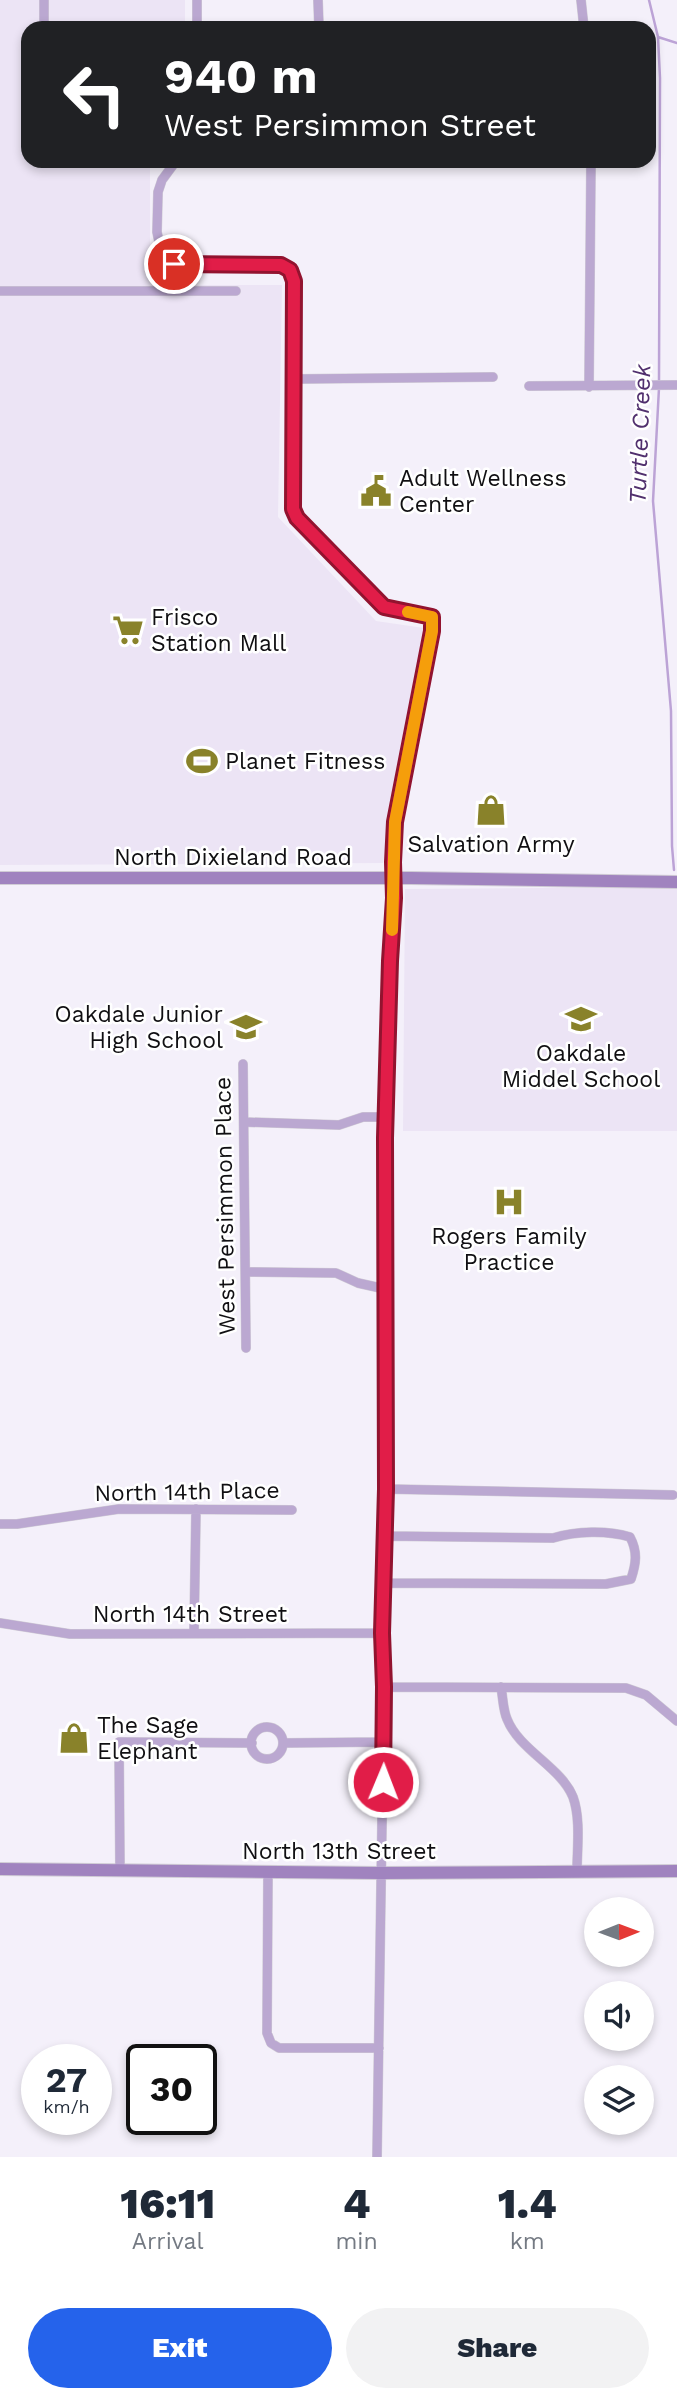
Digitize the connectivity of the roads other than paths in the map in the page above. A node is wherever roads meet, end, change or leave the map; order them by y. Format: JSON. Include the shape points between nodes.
{"nodes":[{"id":1,"x":44,"y":0,"type":"edge"},
{"id":2,"x":197,"y":0,"type":"edge"},
{"id":3,"x":318,"y":0,"type":"edge"},
{"id":4,"x":581,"y":0,"type":"edge"},
{"id":5,"x":44,"y":21,"type":"edge"},
{"id":6,"x":197,"y":21,"type":"edge"},
{"id":7,"x":319,"y":21,"type":"edge"},
{"id":8,"x":583,"y":21,"type":"edge"},
{"id":9,"x":171,"y":168,"type":"edge"},
{"id":10,"x":591,"y":168,"type":"edge"},
{"id":11,"x":0,"y":291,"type":"edge"},
{"id":12,"x":236,"y":291,"type":"dead end"},
{"id":13,"x":493,"y":377,"type":"dead end"},
{"id":14,"x":295,"y":379,"type":"junction"},
{"id":15,"x":677,"y":385,"type":"edge"},
{"id":16,"x":529,"y":386,"type":"dead end"},
{"id":17,"x":589,"y":387,"type":"junction"},
{"id":18,"x":0,"y":878,"type":"edge"},
{"id":19,"x":393,"y":878,"type":"junction"},
{"id":20,"x":677,"y":882,"type":"edge"},
{"id":21,"x":243,"y":1064,"type":"dead end"},
{"id":22,"x":386,"y":1117,"type":"junction"},
{"id":23,"x":244,"y":1122,"type":"junction"},
{"id":24,"x":246,"y":1272,"type":"junction"},
{"id":25,"x":385,"y":1289,"type":"junction"},
{"id":26,"x":246,"y":1348,"type":"dead end"},
{"id":27,"x":386,"y":1489,"type":"junction"},
{"id":28,"x":673,"y":1495,"type":"dead end"},
{"id":29,"x":196,"y":1509,"type":"junction"},
{"id":30,"x":292,"y":1510,"type":"dead end"},
{"id":31,"x":0,"y":1524,"type":"edge"},
{"id":32,"x":385,"y":1536,"type":"junction"},
{"id":33,"x":383,"y":1583,"type":"junction"},
{"id":34,"x":0,"y":1623,"type":"edge"},
{"id":35,"x":194,"y":1633,"type":"junction"},
{"id":36,"x":382,"y":1633,"type":"junction"},
{"id":37,"x":384,"y":1687,"type":"junction"},
{"id":38,"x":501,"y":1687,"type":"junction"},
{"id":39,"x":677,"y":1721,"type":"edge"},
{"id":40,"x":383,"y":1742,"type":"junction"},
{"id":41,"x":252,"y":1743,"type":"junction"},
{"id":42,"x":283,"y":1743,"type":"junction"},
{"id":43,"x":0,"y":1869,"type":"edge"},
{"id":44,"x":120,"y":1870,"type":"junction"},
{"id":45,"x":268,"y":1871,"type":"junction"},
{"id":46,"x":677,"y":1871,"type":"edge"},
{"id":47,"x":577,"y":1872,"type":"junction"},
{"id":48,"x":381,"y":1873,"type":"junction"},
{"id":49,"x":379,"y":2048,"type":"junction"},
{"id":50,"x":377,"y":2157,"type":"edge"}],
"edges":[{"from":1,"to":5,"type":"street"},
{"from":2,"to":6,"type":"street"},
{"from":3,"to":7,"type":"street"},
{"from":4,"to":8,"type":"street"},
{"from":9,"to":14,"type":"street","via":[[158,192],[157,232],[161,251],[174,264],[281,265],[290,270]]},
{"from":10,"to":17,"type":"street"},
{"from":11,"to":12,"type":"street"},
{"from":13,"to":14,"type":"street"},
{"from":14,"to":19,"type":"street","via":[[292,502],[297,518],[384,607],[432,617],[395,822]]},
{"from":15,"to":17,"type":"street"},
{"from":16,"to":17,"type":"street"},
{"from":18,"to":19,"type":"main road","name":"North Dixieland Road"},
{"from":19,"to":20,"type":"main road","name":"North Dixieland Road"},
{"from":19,"to":22,"type":"street"},
{"from":21,"to":23,"type":"street","name":"West Persimmon Place"},
{"from":22,"to":23,"type":"street","via":[[363,1117],[339,1125]]},
{"from":22,"to":25,"type":"street"},
{"from":23,"to":24,"type":"street","name":"West Persimmon Place"},
{"from":24,"to":25,"type":"street","via":[[336,1273]]},
{"from":24,"to":26,"type":"street","name":"West Persimmon Place"},
{"from":25,"to":27,"type":"street"},
{"from":27,"to":28,"type":"street"},
{"from":27,"to":32,"type":"street"},
{"from":29,"to":30,"type":"street","name":"North 14th Place"},
{"from":29,"to":31,"type":"street","name":"North 14th Place","via":[[119,1509]]},
{"from":29,"to":35,"type":"street"},
{"from":32,"to":33,"type":"street"},
{"from":32,"to":33,"type":"street","via":[[553,1538],[568,1533],[618,1533],[630,1537],[636,1547],[636,1565],[631,1579],[621,1583]]},
{"from":33,"to":36,"type":"street"},
{"from":34,"to":35,"type":"street","name":"North 14th Street","via":[[70,1634]]},
{"from":35,"to":36,"type":"street","name":"North 14th Street"},
{"from":36,"to":37,"type":"street"},
{"from":37,"to":38,"type":"street"},
{"from":37,"to":40,"type":"street"},
{"from":38,"to":39,"type":"street","via":[[626,1688],[646,1695]]},
{"from":38,"to":47,"type":"street","via":[[506,1718],[514,1732],[572,1795]]},
{"from":40,"to":42,"type":"street"},
{"from":40,"to":48,"type":"street"},
{"from":41,"to":42,"type":"street","via":[[256,1753],[270,1759],[279,1754]]},
{"from":41,"to":42,"type":"street","via":[[258,1730],[268,1727],[278,1731]]},
{"from":41,"to":44,"type":"street","via":[[119,1742]]},
{"from":43,"to":44,"type":"main road","name":"North 13th Street"},
{"from":44,"to":45,"type":"main road","name":"North 13th Street"},
{"from":45,"to":48,"type":"main road","name":"North 13th Street"},
{"from":45,"to":49,"type":"street","via":[[267,2033],[271,2043],[279,2048]]},
{"from":46,"to":47,"type":"main road","name":"North 13th Street"},
{"from":47,"to":48,"type":"main road","name":"North 13th Street"},
{"from":48,"to":49,"type":"street"},
{"from":49,"to":50,"type":"street"}]}
